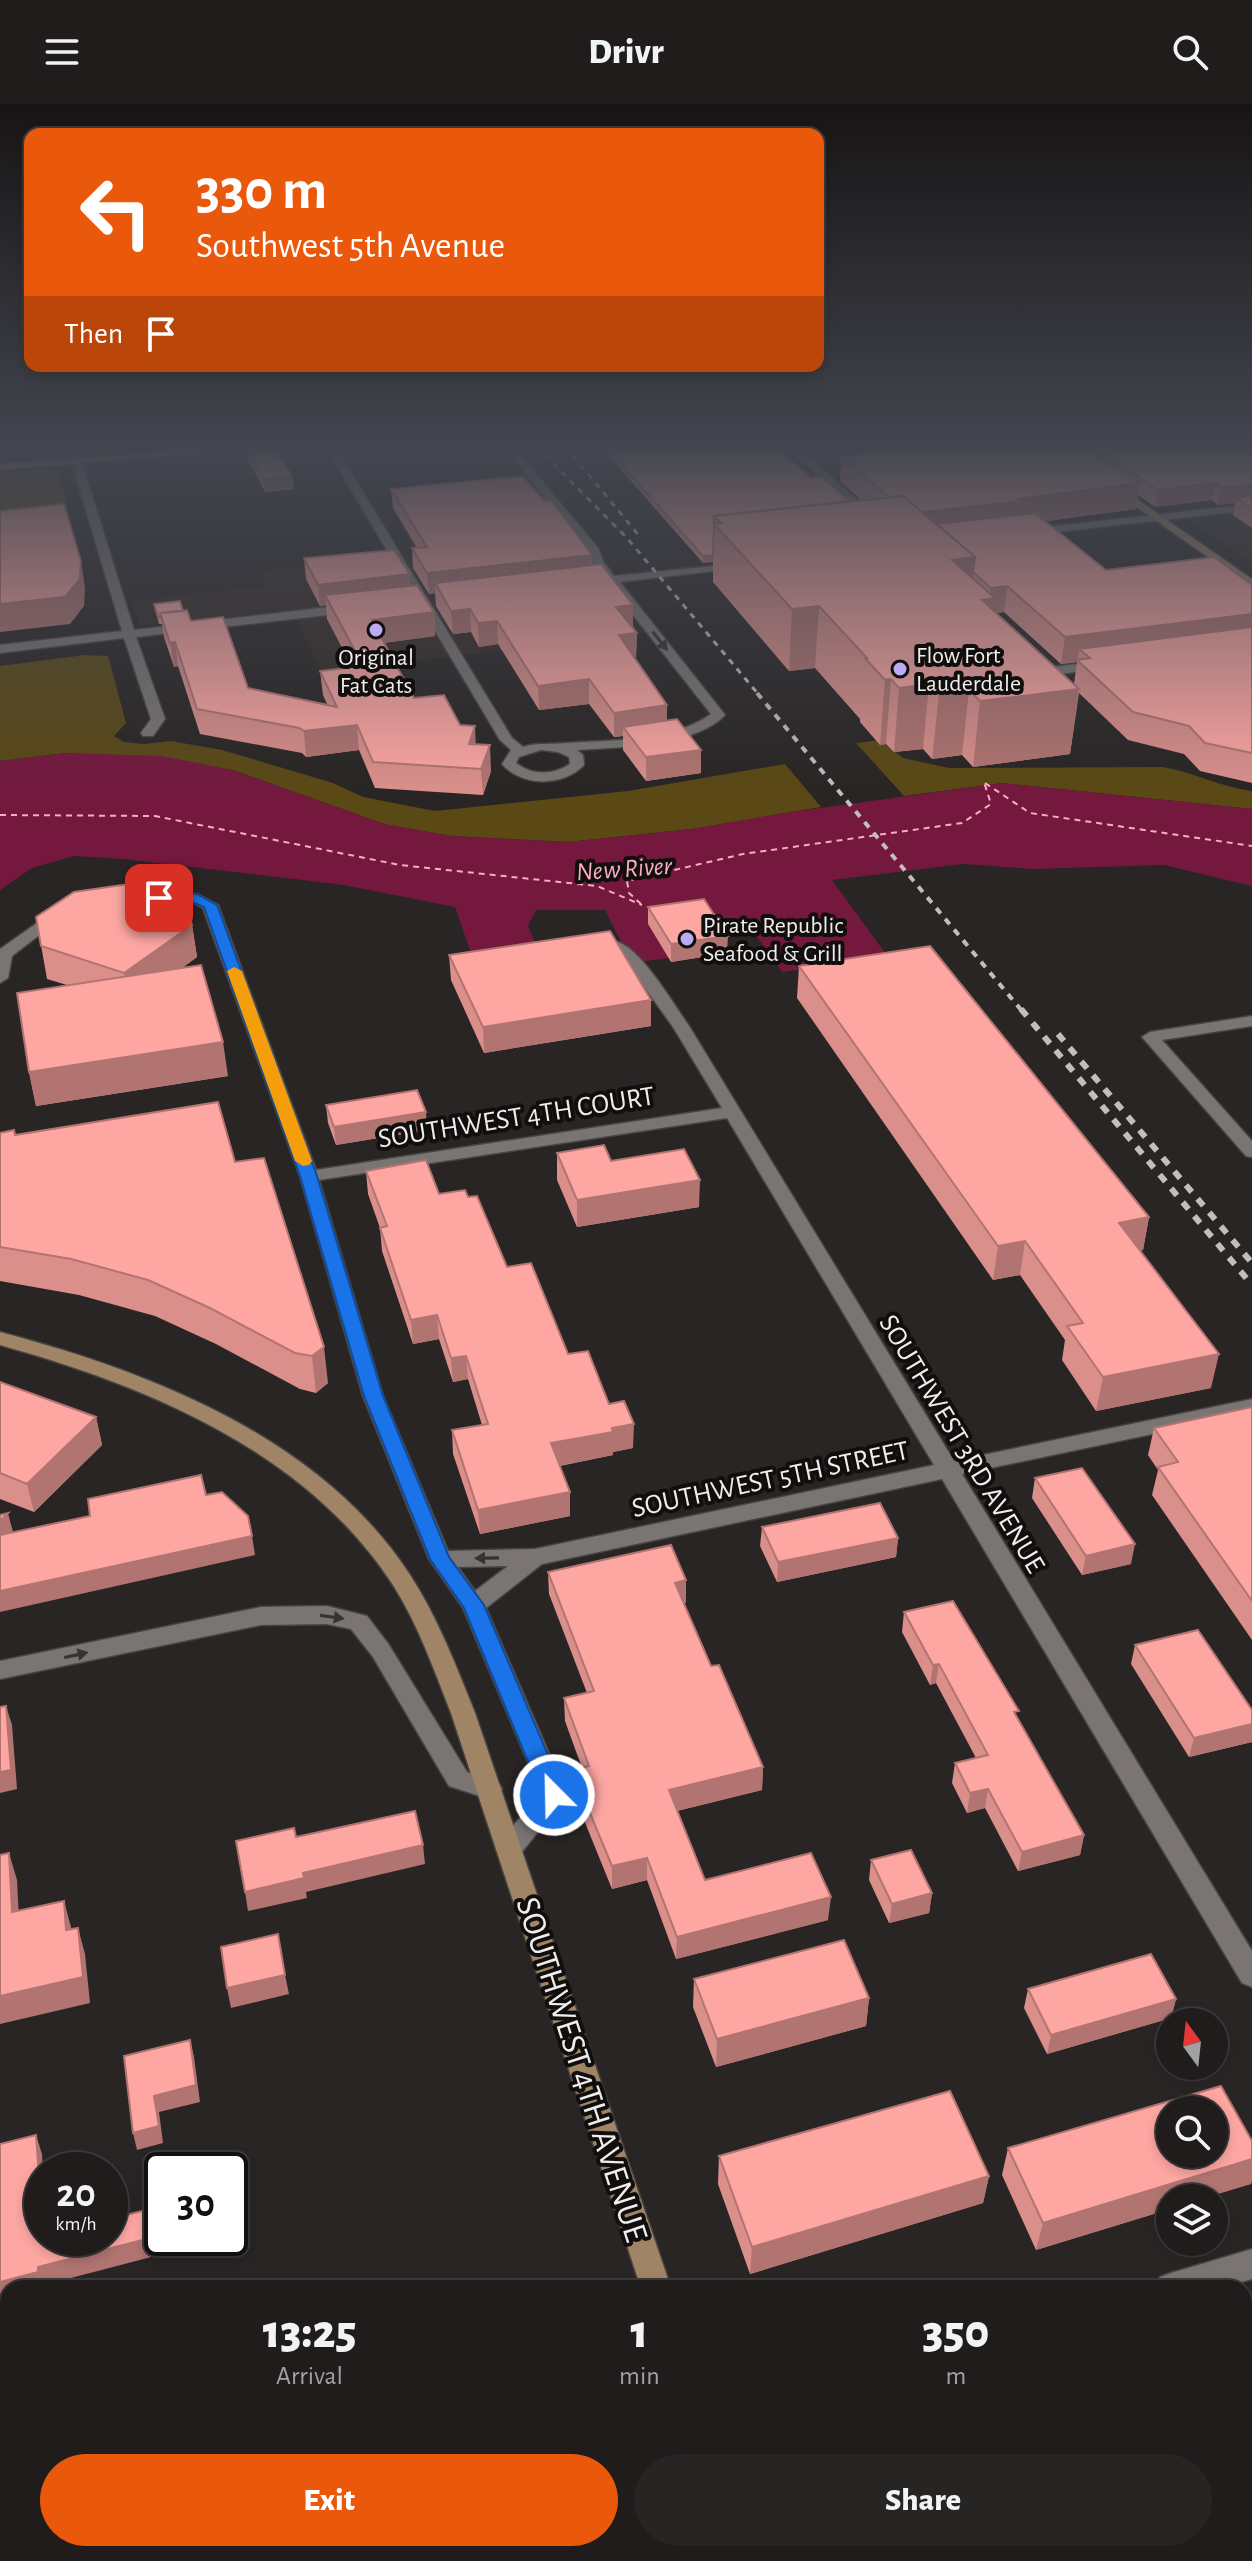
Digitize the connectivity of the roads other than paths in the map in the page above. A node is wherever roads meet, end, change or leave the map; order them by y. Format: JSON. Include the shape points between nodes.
{"nodes":[{"id":1,"x":107,"y":561,"type":"edge"},
{"id":2,"x":400,"y":561,"type":"edge"},
{"id":3,"x":597,"y":561,"type":"edge"},
{"id":4,"x":1220,"y":561,"type":"edge"},
{"id":5,"x":757,"y":563,"type":"edge"},
{"id":6,"x":612,"y":579,"type":"junction"},
{"id":7,"x":568,"y":584,"type":"edge"},
{"id":8,"x":1252,"y":584,"type":"edge"},
{"id":9,"x":438,"y":598,"type":"edge"},
{"id":10,"x":423,"y":599,"type":"junction"},
{"id":11,"x":407,"y":601,"type":"edge"},
{"id":12,"x":365,"y":606,"type":"edge"},
{"id":13,"x":129,"y":634,"type":"junction"},
{"id":14,"x":0,"y":649,"type":"edge"},
{"id":15,"x":1020,"y":655,"type":"edge"},
{"id":16,"x":1120,"y":663,"type":"edge"},
{"id":17,"x":148,"y":733,"type":"dead end"},
{"id":18,"x":561,"y":748,"type":"junction"},
{"id":19,"x":520,"y":751,"type":"junction"},
{"id":20,"x":141,"y":899,"type":"edge"},
{"id":21,"x":81,"y":911,"type":"edge"},
{"id":22,"x":618,"y":947,"type":"edge"},
{"id":23,"x":0,"y":978,"type":"edge"},
{"id":24,"x":1252,"y":1021,"type":"edge"},
{"id":25,"x":731,"y":1112,"type":"junction"},
{"id":26,"x":1252,"y":1152,"type":"edge"},
{"id":27,"x":309,"y":1176,"type":"junction"},
{"id":28,"x":0,"y":1338,"type":"edge"},
{"id":29,"x":1252,"y":1406,"type":"edge"},
{"id":30,"x":948,"y":1472,"type":"junction"},
{"id":31,"x":535,"y":1557,"type":"junction"},
{"id":32,"x":440,"y":1559,"type":"junction"},
{"id":33,"x":473,"y":1605,"type":"junction"},
{"id":34,"x":0,"y":1670,"type":"edge"},
{"id":35,"x":489,"y":1789,"type":"junction"},
{"id":36,"x":509,"y":1849,"type":"junction"},
{"id":37,"x":1252,"y":1975,"type":"edge"},
{"id":38,"x":1252,"y":2264,"type":"edge"},
{"id":39,"x":653,"y":2280,"type":"edge"},
{"id":40,"x":1198,"y":2280,"type":"edge"}],
"edges":[{"from":1,"to":13,"type":"street"},
{"from":2,"to":10,"type":"street"},
{"from":3,"to":6,"type":"street"},
{"from":4,"to":8,"type":"main road"},
{"from":5,"to":6,"type":"street"},
{"from":6,"to":7,"type":"street"},
{"from":6,"to":18,"type":"street","one_way":true,"via":[[718,715],[708,724],[671,735]]},
{"from":9,"to":10,"type":"street"},
{"from":10,"to":11,"type":"street"},
{"from":10,"to":19,"type":"street","via":[[507,740]]},
{"from":12,"to":13,"type":"street"},
{"from":13,"to":14,"type":"street"},
{"from":13,"to":17,"type":"street","via":[[158,719]]},
{"from":15,"to":16,"type":"street","via":[[1044,670]]},
{"from":18,"to":19,"type":"street"},
{"from":18,"to":19,"type":"street","via":[[576,755],[577,765],[542,777],[509,764]]},
{"from":20,"to":27,"type":"street","via":[[177,896],[210,905]]},
{"from":21,"to":23,"type":"street","via":[[42,926],[4,954]]},
{"from":22,"to":25,"type":"street","name":"SOUTHWEST 3RD AVENUE","via":[[681,1026]]},
{"from":24,"to":26,"type":"street","via":[[1150,1037]]},
{"from":25,"to":27,"type":"street","name":"SOUTHWEST 4TH COURT"},
{"from":25,"to":30,"type":"street","name":"SOUTHWEST 3RD AVENUE"},
{"from":27,"to":32,"type":"street","via":[[373,1396]]},
{"from":28,"to":35,"type":"main road","name":"SOUTHWEST 4TH AVENUE","via":[[74,1357],[162,1390],[236,1428],[305,1477],[359,1526],[401,1579],[434,1639]]},
{"from":29,"to":30,"type":"street","name":"SOUTHWEST 5TH STREET"},
{"from":30,"to":31,"type":"street","name":"SOUTHWEST 5TH STREET"},
{"from":30,"to":37,"type":"street","name":"SOUTHWEST 3RD AVENUE"},
{"from":31,"to":32,"type":"street","name":"SOUTHWEST 5TH STREET","one_way":true},
{"from":31,"to":33,"type":"street","name":"SOUTHWEST 5TH STREET"},
{"from":32,"to":33,"type":"street"},
{"from":33,"to":36,"type":"street","via":[[554,1795]]},
{"from":34,"to":35,"type":"street","one_way":true,"via":[[261,1616],[327,1615],[359,1622],[458,1779]]},
{"from":35,"to":36,"type":"main road","name":"SOUTHWEST 4TH AVENUE"},
{"from":36,"to":39,"type":"main road","name":"SOUTHWEST 4TH AVENUE"},
{"from":38,"to":40,"type":"street"}]}
